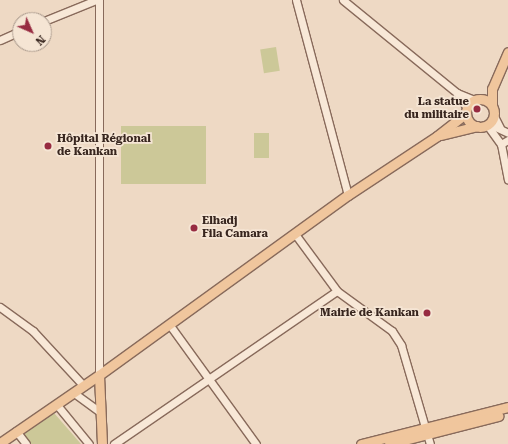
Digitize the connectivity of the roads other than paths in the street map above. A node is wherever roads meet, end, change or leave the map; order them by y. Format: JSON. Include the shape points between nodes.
{"nodes":[{"id":1,"x":96,"y":0,"type":"edge"},
{"id":2,"x":99,"y":0,"type":"edge"},
{"id":3,"x":296,"y":0,"type":"edge"},
{"id":4,"x":343,"y":0,"type":"edge"},
{"id":5,"x":52,"y":18,"type":"edge"},
{"id":6,"x":12,"y":35,"type":"edge"},
{"id":7,"x":0,"y":40,"type":"edge"},
{"id":8,"x":508,"y":52,"type":"edge"},
{"id":9,"x":492,"y":89,"type":"junction"},
{"id":10,"x":457,"y":93,"type":"junction"},
{"id":11,"x":477,"y":99,"type":"junction"},
{"id":12,"x":492,"y":105,"type":"junction"},
{"id":13,"x":466,"y":110,"type":"junction"},
{"id":14,"x":490,"y":122,"type":"junction"},
{"id":15,"x":477,"y":126,"type":"junction"},
{"id":16,"x":508,"y":132,"type":"edge"},
{"id":17,"x":437,"y":136,"type":"junction"},
{"id":18,"x":508,"y":140,"type":"edge"},
{"id":19,"x":501,"y":144,"type":"junction"},
{"id":20,"x":508,"y":179,"type":"edge"},
{"id":21,"x":348,"y":195,"type":"junction"},
{"id":22,"x":295,"y":234,"type":"junction"},
{"id":23,"x":337,"y":291,"type":"junction"},
{"id":24,"x":0,"y":307,"type":"edge"},
{"id":25,"x":169,"y":324,"type":"junction"},
{"id":26,"x":99,"y":375,"type":"junction"},
{"id":27,"x":210,"y":380,"type":"junction"},
{"id":28,"x":84,"y":386,"type":"junction"},
{"id":29,"x":74,"y":393,"type":"junction"},
{"id":30,"x":57,"y":405,"type":"junction"},
{"id":31,"x":508,"y":407,"type":"edge"},
{"id":32,"x":100,"y":412,"type":"junction"},
{"id":33,"x":508,"y":413,"type":"edge"},
{"id":34,"x":428,"y":430,"type":"junction"},
{"id":35,"x":16,"y":431,"type":"junction"},
{"id":36,"x":0,"y":443,"type":"edge"},
{"id":37,"x":26,"y":444,"type":"edge"},
{"id":38,"x":89,"y":444,"type":"edge"},
{"id":39,"x":102,"y":444,"type":"edge"},
{"id":40,"x":114,"y":444,"type":"edge"},
{"id":41,"x":256,"y":444,"type":"edge"},
{"id":42,"x":360,"y":444,"type":"edge"},
{"id":43,"x":389,"y":444,"type":"edge"},
{"id":44,"x":430,"y":444,"type":"edge"}],
"edges":[{"from":1,"to":5,"type":"street"},
{"from":2,"to":26,"type":"street"},
{"from":3,"to":21,"type":"street"},
{"from":4,"to":10,"type":"street"},
{"from":6,"to":7,"type":"street"},
{"from":8,"to":9,"type":"main road"},
{"from":9,"to":11,"type":"main road"},
{"from":9,"to":12,"type":"main road"},
{"from":10,"to":11,"type":"street"},
{"from":10,"to":13,"type":"street"},
{"from":11,"to":12,"type":"main road"},
{"from":11,"to":13,"type":"main road"},
{"from":12,"to":14,"type":"main road"},
{"from":13,"to":15,"type":"main road","via":[[469,122]]},
{"from":13,"to":17,"type":"main road"},
{"from":14,"to":15,"type":"main road"},
{"from":14,"to":16,"type":"street"},
{"from":14,"to":19,"type":"street"},
{"from":15,"to":17,"type":"main road"},
{"from":17,"to":21,"type":"main road"},
{"from":18,"to":19,"type":"street"},
{"from":19,"to":20,"type":"street"},
{"from":21,"to":22,"type":"main road"},
{"from":22,"to":23,"type":"street"},
{"from":22,"to":25,"type":"main road"},
{"from":23,"to":27,"type":"street"},
{"from":23,"to":34,"type":"street","via":[[392,331],[401,345]]},
{"from":24,"to":28,"type":"street","via":[[33,331]]},
{"from":25,"to":26,"type":"main road"},
{"from":25,"to":27,"type":"street"},
{"from":26,"to":28,"type":"main road"},
{"from":26,"to":32,"type":"main road"},
{"from":27,"to":40,"type":"street"},
{"from":27,"to":41,"type":"street"},
{"from":28,"to":29,"type":"main road"},
{"from":29,"to":30,"type":"main road"},
{"from":29,"to":32,"type":"street"},
{"from":30,"to":35,"type":"main road"},
{"from":30,"to":38,"type":"street"},
{"from":31,"to":34,"type":"main road"},
{"from":32,"to":39,"type":"main road"},
{"from":33,"to":34,"type":"main road"},
{"from":34,"to":42,"type":"main road"},
{"from":34,"to":43,"type":"main road"},
{"from":34,"to":44,"type":"street"},
{"from":35,"to":36,"type":"main road"},
{"from":35,"to":37,"type":"street"}]}
